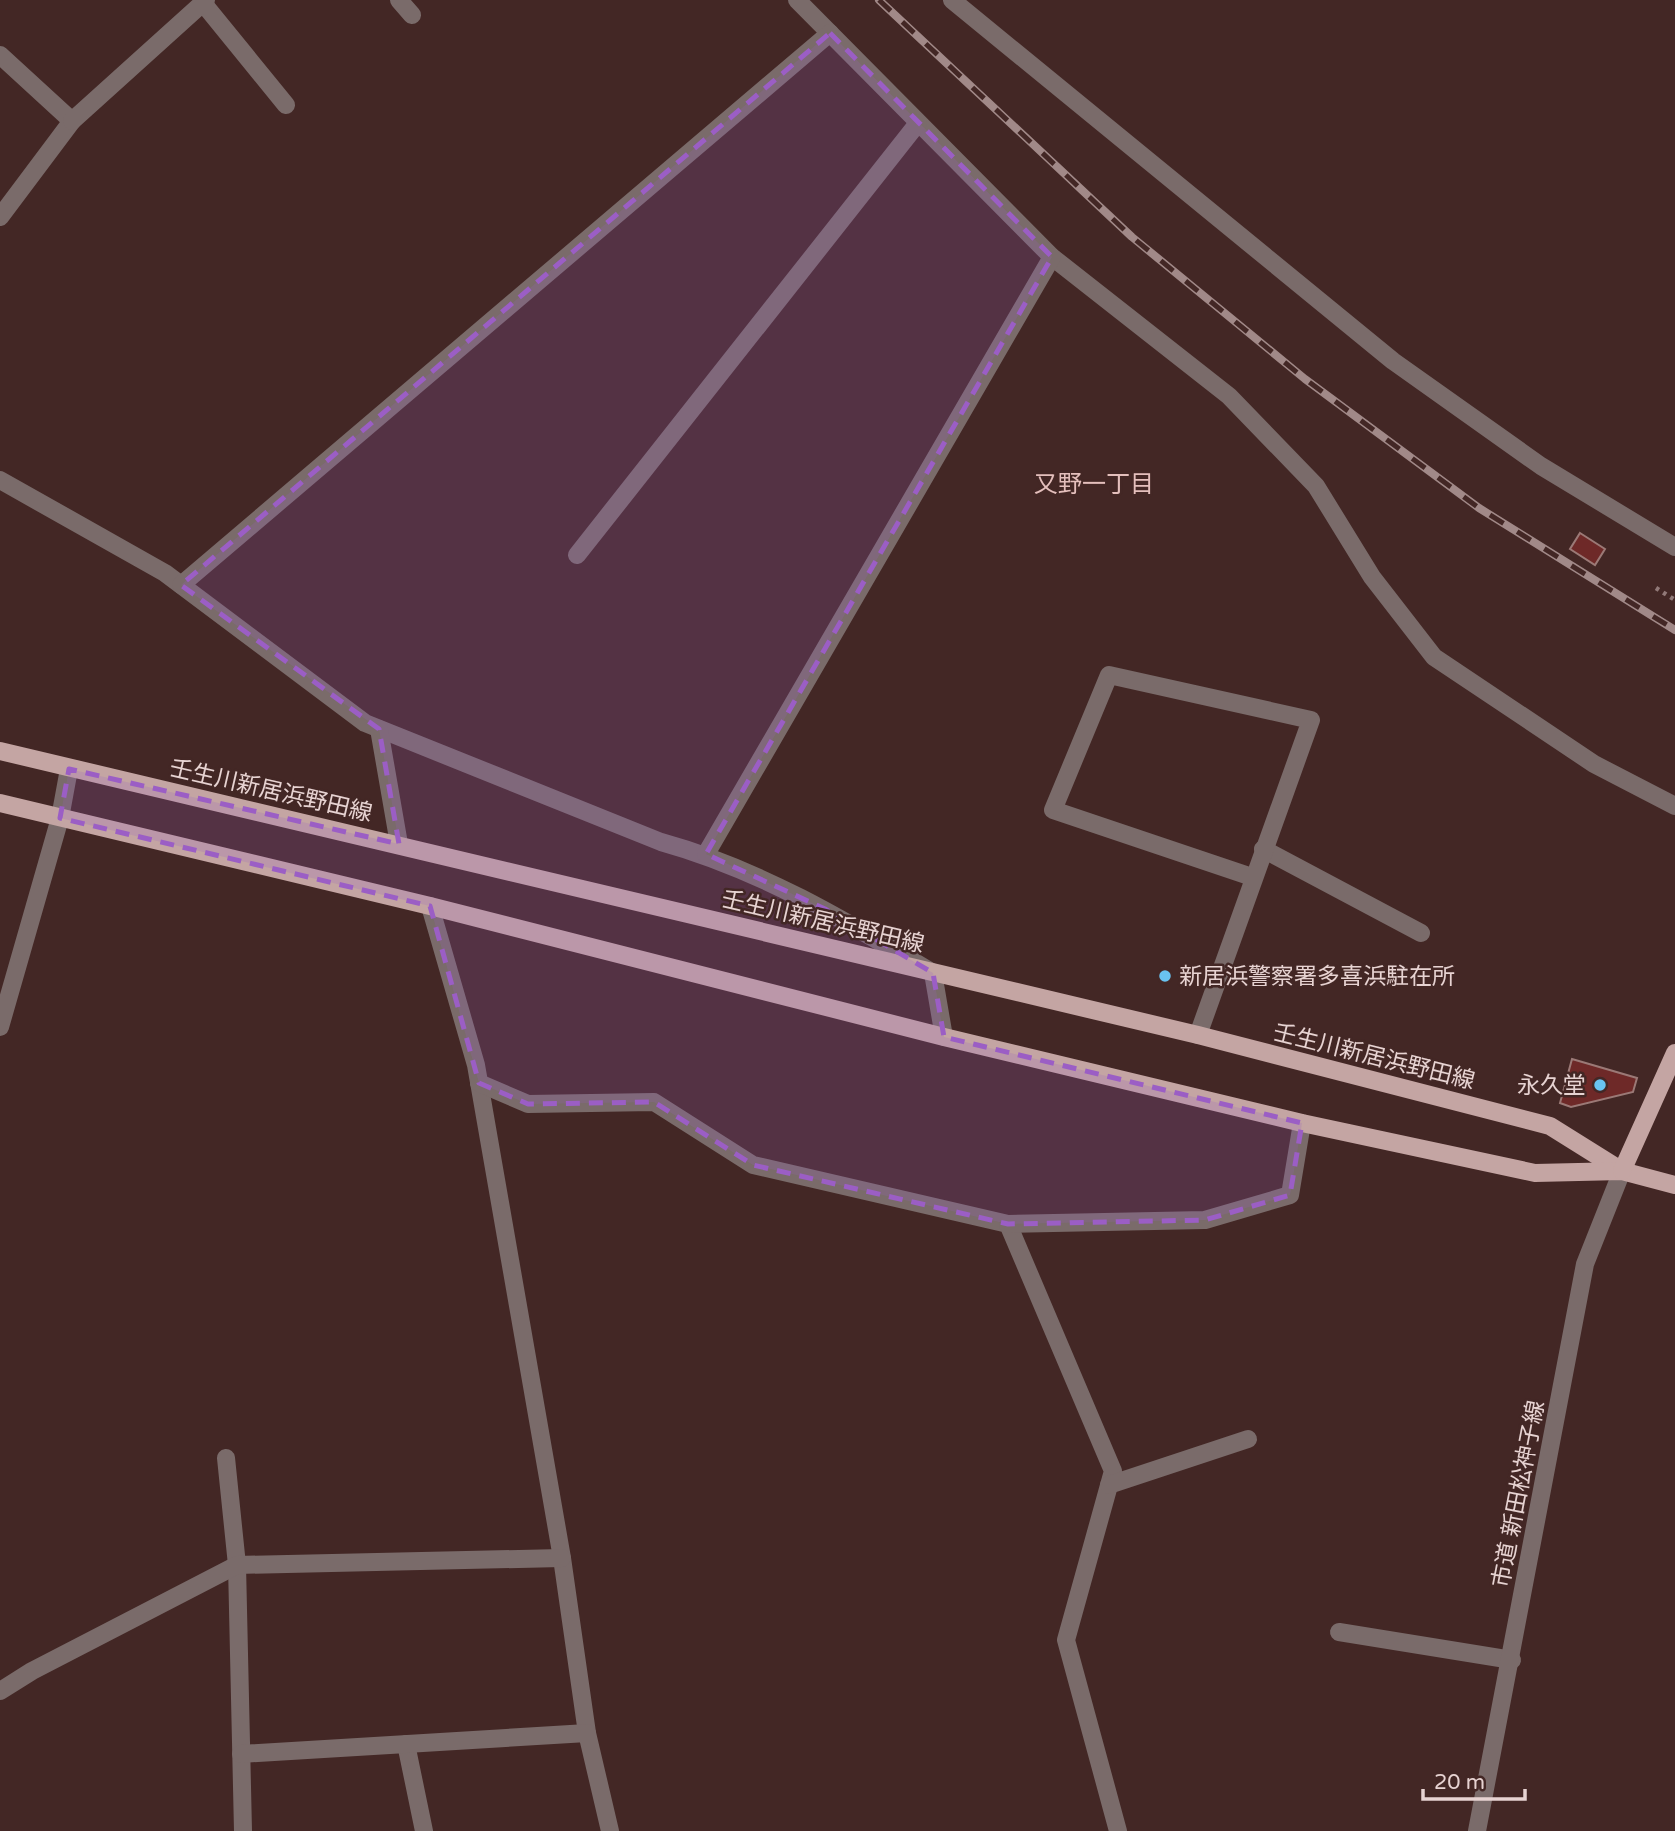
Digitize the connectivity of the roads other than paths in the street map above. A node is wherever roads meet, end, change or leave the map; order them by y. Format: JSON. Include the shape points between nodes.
{"nodes":[{"id":1,"x":400,"y":0,"type":"edge"},
{"id":2,"x":797,"y":0,"type":"edge"},
{"id":3,"x":952,"y":0,"type":"edge"},
{"id":4,"x":205,"y":1,"type":"edge"},
{"id":5,"x":412,"y":15,"type":"dead end"},
{"id":6,"x":830,"y":33,"type":"junction"},
{"id":7,"x":0,"y":55,"type":"edge"},
{"id":8,"x":286,"y":105,"type":"dead end"},
{"id":9,"x":72,"y":121,"type":"junction"},
{"id":10,"x":918,"y":122,"type":"junction"},
{"id":11,"x":0,"y":217,"type":"edge"},
{"id":12,"x":1052,"y":257,"type":"junction"},
{"id":13,"x":0,"y":480,"type":"edge"},
{"id":14,"x":1673,"y":539,"type":"edge"},
{"id":15,"x":577,"y":555,"type":"dead end"},
{"id":16,"x":181,"y":585,"type":"junction"},
{"id":17,"x":379,"y":729,"type":"junction"},
{"id":18,"x":0,"y":751,"type":"edge"},
{"id":19,"x":69,"y":769,"type":"junction"},
{"id":20,"x":0,"y":803,"type":"edge"},
{"id":21,"x":1675,"y":806,"type":"edge"},
{"id":22,"x":60,"y":818,"type":"junction"},
{"id":23,"x":399,"y":844,"type":"junction"},
{"id":24,"x":1264,"y":849,"type":"junction"},
{"id":25,"x":706,"y":854,"type":"junction"},
{"id":26,"x":1252,"y":877,"type":"junction"},
{"id":27,"x":430,"y":906,"type":"junction"},
{"id":28,"x":1421,"y":933,"type":"dead end"},
{"id":29,"x":933,"y":973,"type":"junction"},
{"id":30,"x":0,"y":1027,"type":"edge"},
{"id":31,"x":1198,"y":1035,"type":"junction"},
{"id":32,"x":944,"y":1037,"type":"junction"},
{"id":33,"x":1675,"y":1053,"type":"edge"},
{"id":34,"x":479,"y":1083,"type":"junction"},
{"id":35,"x":1302,"y":1123,"type":"junction"},
{"id":36,"x":1622,"y":1171,"type":"junction"},
{"id":37,"x":1675,"y":1185,"type":"edge"},
{"id":38,"x":1008,"y":1224,"type":"junction"},
{"id":39,"x":1248,"y":1439,"type":"dead end"},
{"id":40,"x":226,"y":1458,"type":"dead end"},
{"id":41,"x":1109,"y":1485,"type":"junction"},
{"id":42,"x":562,"y":1558,"type":"junction"},
{"id":43,"x":237,"y":1565,"type":"junction"},
{"id":44,"x":1339,"y":1632,"type":"dead end"},
{"id":45,"x":1511,"y":1660,"type":"junction"},
{"id":46,"x":0,"y":1691,"type":"edge"},
{"id":47,"x":587,"y":1732,"type":"junction"},
{"id":48,"x":406,"y":1744,"type":"junction"},
{"id":49,"x":241,"y":1754,"type":"junction"},
{"id":50,"x":243,"y":1831,"type":"edge"},
{"id":51,"x":424,"y":1831,"type":"edge"},
{"id":52,"x":610,"y":1831,"type":"edge"},
{"id":53,"x":1118,"y":1831,"type":"edge"},
{"id":54,"x":1477,"y":1831,"type":"edge"}],
"edges":[{"from":1,"to":5,"type":"street"},
{"from":2,"to":6,"type":"street"},
{"from":3,"to":14,"type":"street","via":[[1393,361],[1541,466]]},
{"from":4,"to":8,"type":"street"},
{"from":4,"to":9,"type":"street"},
{"from":6,"to":10,"type":"street"},
{"from":6,"to":16,"type":"street"},
{"from":7,"to":9,"type":"street"},
{"from":9,"to":11,"type":"street"},
{"from":10,"to":12,"type":"street"},
{"from":10,"to":15,"type":"street"},
{"from":12,"to":21,"type":"street","via":[[1229,396],[1316,486],[1372,577],[1434,657],[1594,764]]},
{"from":12,"to":25,"type":"street"},
{"from":13,"to":16,"type":"street"},
{"from":16,"to":17,"type":"street"},
{"from":17,"to":23,"type":"street"},
{"from":17,"to":25,"type":"street","via":[[661,842]]},
{"from":18,"to":19,"type":"main road","name":"壬生川新居浜野田線"},
{"from":19,"to":22,"type":"street"},
{"from":19,"to":23,"type":"main road","name":"壬生川新居浜野田線"},
{"from":20,"to":22,"type":"main road","name":"壬生川新居浜野田線"},
{"from":22,"to":27,"type":"main road","name":"壬生川新居浜野田線"},
{"from":22,"to":30,"type":"street"},
{"from":23,"to":29,"type":"main road","name":"壬生川新居浜野田線"},
{"from":24,"to":26,"type":"street"},
{"from":24,"to":26,"type":"street","via":[[1311,720],[1108,675],[1053,810]]},
{"from":24,"to":28,"type":"street"},
{"from":25,"to":29,"type":"street","via":[[825,909]]},
{"from":26,"to":31,"type":"street"},
{"from":27,"to":32,"type":"main road","name":"壬生川新居浜野田線"},
{"from":27,"to":34,"type":"street"},
{"from":29,"to":31,"type":"main road","name":"壬生川新居浜野田線"},
{"from":29,"to":32,"type":"street"},
{"from":31,"to":36,"type":"main road","name":"壬生川新居浜野田線","via":[[1550,1126]]},
{"from":32,"to":35,"type":"main road","name":"壬生川新居浜野田線"},
{"from":33,"to":36,"type":"main road"},
{"from":34,"to":38,"type":"street","via":[[528,1104],[654,1102],[753,1165]]},
{"from":34,"to":42,"type":"street"},
{"from":35,"to":36,"type":"main road","name":"壬生川新居浜野田線","via":[[1535,1173]]},
{"from":35,"to":38,"type":"street","via":[[1290,1195],[1205,1220]]},
{"from":36,"to":37,"type":"main road","name":"壬生川新居浜野田線"},
{"from":36,"to":45,"type":"street","name":"市道 新田松神子線","via":[[1585,1264]]},
{"from":38,"to":41,"type":"street","via":[[1113,1471]]},
{"from":39,"to":41,"type":"street"},
{"from":40,"to":43,"type":"street"},
{"from":41,"to":53,"type":"street","via":[[1066,1640]]},
{"from":42,"to":43,"type":"street"},
{"from":42,"to":47,"type":"street"},
{"from":43,"to":46,"type":"street"},
{"from":43,"to":49,"type":"street"},
{"from":44,"to":45,"type":"street"},
{"from":45,"to":54,"type":"street","name":"市道 新田松神子線"},
{"from":47,"to":48,"type":"street"},
{"from":47,"to":52,"type":"street"},
{"from":48,"to":49,"type":"street"},
{"from":48,"to":51,"type":"street"},
{"from":49,"to":50,"type":"street"}]}
